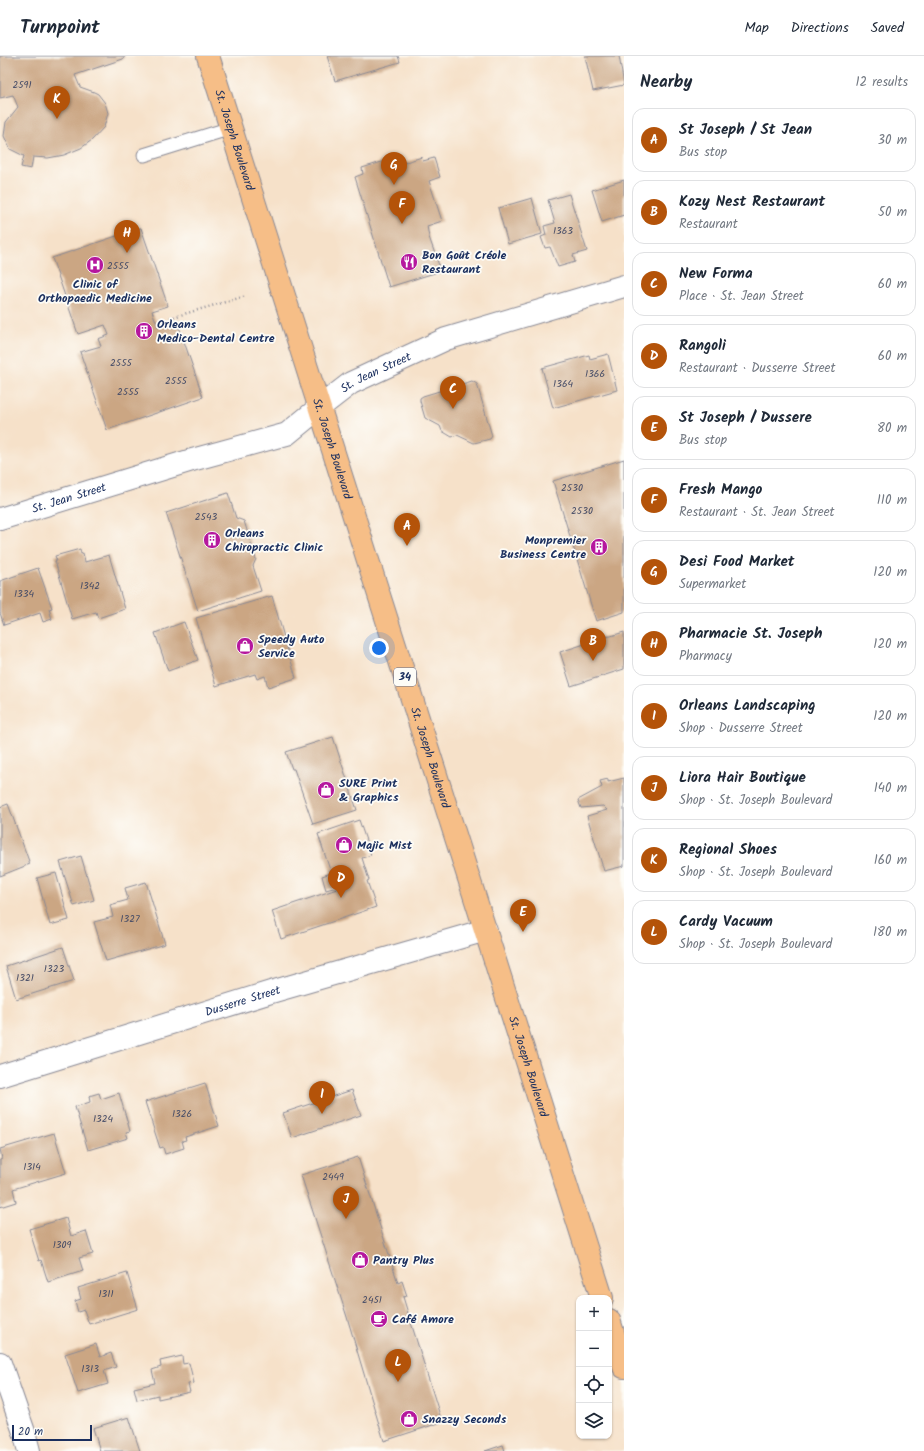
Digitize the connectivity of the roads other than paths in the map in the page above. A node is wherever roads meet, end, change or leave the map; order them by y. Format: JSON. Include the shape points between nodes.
{"nodes":[{"id":1,"x":208,"y":56,"type":"edge"},
{"id":2,"x":231,"y":128,"type":"junction"},
{"id":3,"x":144,"y":155,"type":"dead end"},
{"id":4,"x":624,"y":286,"type":"edge"},
{"id":5,"x":320,"y":407,"type":"junction"},
{"id":6,"x":0,"y":519,"type":"edge"},
{"id":7,"x":486,"y":930,"type":"junction"},
{"id":8,"x":0,"y":1076,"type":"edge"},
{"id":9,"x":601,"y":1295,"type":"edge"},
{"id":10,"x":612,"y":1329,"type":"edge"},
{"id":11,"x":0,"y":1363,"type":"edge"},
{"id":12,"x":624,"y":1367,"type":"edge"},
{"id":13,"x":29,"y":1451,"type":"edge"}],
"edges":[{"from":1,"to":2,"type":"main road","name":"St. Joseph Boulevard","number":"34"},
{"from":2,"to":3,"type":"lane"},
{"from":2,"to":5,"type":"main road","name":"St. Joseph Boulevard","number":"34"},
{"from":4,"to":5,"type":"street","name":"St. Jean Street","via":[[446,339],[351,383]]},
{"from":5,"to":6,"type":"street","name":"St. Jean Street","via":[[287,434],[171,466]]},
{"from":5,"to":7,"type":"main road","name":"St. Joseph Boulevard","number":"34"},
{"from":7,"to":8,"type":"street","name":"Dusserre Street","via":[[271,992]]},
{"from":7,"to":9,"type":"main road","name":"St. Joseph Boulevard","number":"34"},
{"from":10,"to":12,"type":"main road"},
{"from":11,"to":13,"type":"street"}]}
